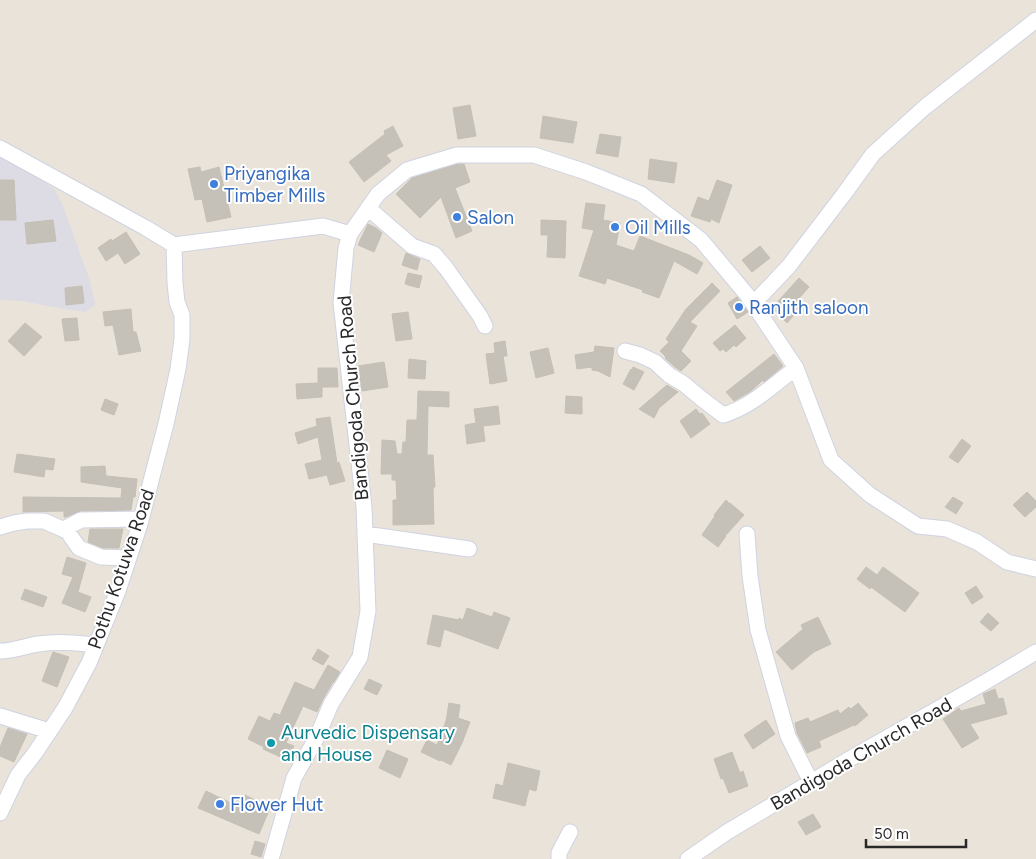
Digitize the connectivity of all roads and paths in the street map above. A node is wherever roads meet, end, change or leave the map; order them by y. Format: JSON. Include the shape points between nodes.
{"nodes":[{"id":1,"x":1036,"y":20,"type":"edge"},
{"id":2,"x":0,"y":148,"type":"edge"},
{"id":3,"x":368,"y":208,"type":"junction"},
{"id":4,"x":350,"y":234,"type":"junction"},
{"id":5,"x":174,"y":245,"type":"junction"},
{"id":6,"x":754,"y":303,"type":"junction"},
{"id":7,"x":486,"y":326,"type":"dead end"},
{"id":8,"x":625,"y":351,"type":"dead end"},
{"id":9,"x":796,"y":368,"type":"junction"},
{"id":10,"x":142,"y":519,"type":"junction"},
{"id":11,"x":0,"y":527,"type":"edge"},
{"id":12,"x":64,"y":529,"type":"junction"},
{"id":13,"x":365,"y":534,"type":"junction"},
{"id":14,"x":747,"y":534,"type":"dead end"},
{"id":15,"x":470,"y":548,"type":"dead end"},
{"id":16,"x":129,"y":558,"type":"junction"},
{"id":17,"x":1036,"y":569,"type":"edge"},
{"id":18,"x":96,"y":646,"type":"junction"},
{"id":19,"x":0,"y":651,"type":"edge"},
{"id":20,"x":1036,"y":652,"type":"edge"},
{"id":21,"x":0,"y":716,"type":"edge"},
{"id":22,"x":50,"y":731,"type":"junction"},
{"id":23,"x":811,"y":782,"type":"junction"},
{"id":24,"x":0,"y":813,"type":"edge"},
{"id":25,"x":570,"y":832,"type":"dead end"},
{"id":26,"x":271,"y":859,"type":"edge"},
{"id":27,"x":559,"y":859,"type":"edge"},
{"id":28,"x":688,"y":859,"type":"edge"}],
"edges":[{"from":1,"to":6,"type":"street","via":[[925,107],[873,154],[789,266]]},
{"from":2,"to":5,"type":"street"},
{"from":3,"to":4,"type":"street"},
{"from":3,"to":6,"type":"street","via":[[378,194],[407,170],[457,155],[534,155],[641,194],[701,240]]},
{"from":3,"to":7,"type":"street","via":[[412,246],[434,254]]},
{"from":4,"to":5,"type":"street","via":[[323,226]]},
{"from":4,"to":13,"type":"street","name":"Bandigoda Church Road","via":[[341,303]]},
{"from":5,"to":10,"type":"street","name":"Pothu Kotuwa Road","via":[[182,339],[166,424]]},
{"from":6,"to":9,"type":"street"},
{"from":8,"to":9,"type":"street","via":[[655,362],[723,414],[736,411],[760,396]]},
{"from":9,"to":17,"type":"street","via":[[831,460],[870,494],[918,526],[947,529],[977,542],[1007,562]]},
{"from":10,"to":12,"type":"street","via":[[82,520]]},
{"from":10,"to":16,"type":"street","name":"Pothu Kotuwa Road"},
{"from":11,"to":12,"type":"street","via":[[44,520]]},
{"from":12,"to":16,"type":"street","via":[[79,548],[101,557]]},
{"from":13,"to":15,"type":"street"},
{"from":13,"to":26,"type":"street","name":"Bandigoda Church Road","via":[[368,611],[360,657],[331,704],[294,778]]},
{"from":14,"to":23,"type":"street","via":[[758,630],[788,736]]},
{"from":16,"to":18,"type":"street","name":"Pothu Kotuwa Road"},
{"from":18,"to":19,"type":"street","via":[[66,642]]},
{"from":18,"to":22,"type":"street","name":"Pothu Kotuwa Road"},
{"from":20,"to":23,"type":"street","name":"Bandigoda Church Road"},
{"from":21,"to":22,"type":"street"},
{"from":22,"to":24,"type":"street","name":"Pothu Kotuwa Road","via":[[18,775]]},
{"from":23,"to":28,"type":"street","name":"Bandigoda Church Road"},
{"from":25,"to":27,"type":"street","via":[[559,852]]}]}
